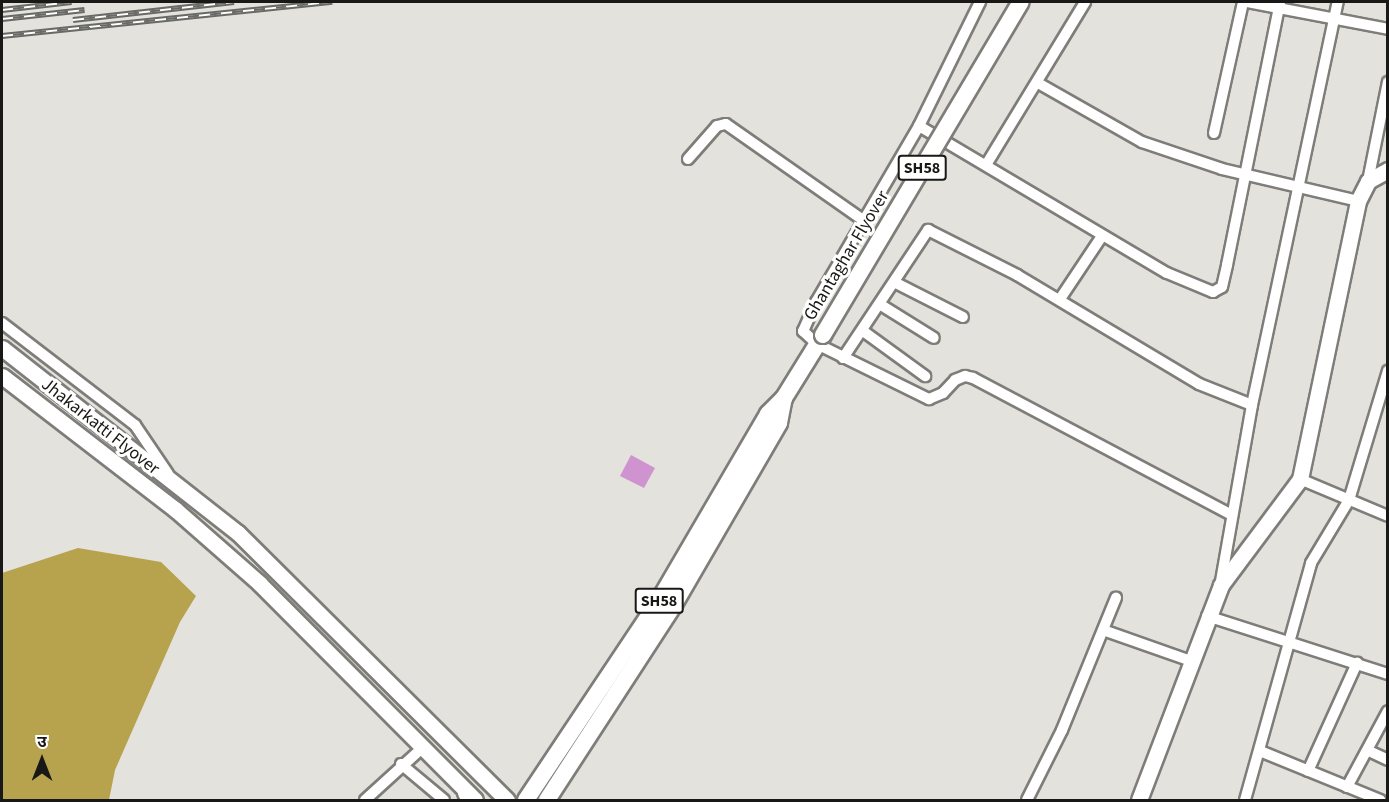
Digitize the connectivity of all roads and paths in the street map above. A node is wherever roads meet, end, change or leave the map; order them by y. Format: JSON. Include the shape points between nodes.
{"nodes":[{"id":1,"x":980,"y":2,"type":"edge"},
{"id":2,"x":1021,"y":2,"type":"edge"},
{"id":3,"x":1085,"y":2,"type":"edge"},
{"id":4,"x":1243,"y":2,"type":"edge"},
{"id":5,"x":1247,"y":2,"type":"edge"},
{"id":6,"x":1338,"y":2,"type":"edge"},
{"id":7,"x":1279,"y":5,"type":"edge"},
{"id":8,"x":1334,"y":19,"type":"junction"},
{"id":9,"x":1388,"y":29,"type":"edge"},
{"id":10,"x":1388,"y":82,"type":"edge"},
{"id":11,"x":1038,"y":83,"type":"junction"},
{"id":12,"x":919,"y":126,"type":"junction"},
{"id":13,"x":1214,"y":133,"type":"dead end"},
{"id":14,"x":687,"y":159,"type":"dead end"},
{"id":15,"x":986,"y":165,"type":"junction"},
{"id":16,"x":1388,"y":170,"type":"edge"},
{"id":17,"x":1244,"y":175,"type":"junction"},
{"id":18,"x":1368,"y":181,"type":"junction"},
{"id":19,"x":1300,"y":185,"type":"junction"},
{"id":20,"x":1358,"y":201,"type":"junction"},
{"id":21,"x":863,"y":220,"type":"junction"},
{"id":22,"x":1102,"y":236,"type":"junction"},
{"id":23,"x":896,"y":283,"type":"junction"},
{"id":24,"x":1060,"y":299,"type":"junction"},
{"id":25,"x":880,"y":305,"type":"junction"},
{"id":26,"x":963,"y":317,"type":"dead end"},
{"id":27,"x":2,"y":323,"type":"edge"},
{"id":28,"x":862,"y":331,"type":"junction"},
{"id":29,"x":934,"y":338,"type":"dead end"},
{"id":30,"x":820,"y":339,"type":"junction"},
{"id":31,"x":2,"y":348,"type":"edge"},
{"id":32,"x":843,"y":358,"type":"junction"},
{"id":33,"x":1388,"y":371,"type":"edge"},
{"id":34,"x":2,"y":376,"type":"edge"},
{"id":35,"x":925,"y":376,"type":"dead end"},
{"id":36,"x":784,"y":399,"type":"junction"},
{"id":37,"x":1252,"y":405,"type":"junction"},
{"id":38,"x":170,"y":476,"type":"junction"},
{"id":39,"x":1300,"y":479,"type":"junction"},
{"id":40,"x":1349,"y":500,"type":"junction"},
{"id":41,"x":1232,"y":515,"type":"junction"},
{"id":42,"x":1388,"y":516,"type":"edge"},
{"id":43,"x":1221,"y":585,"type":"junction"},
{"id":44,"x":1116,"y":598,"type":"dead end"},
{"id":45,"x":1207,"y":616,"type":"junction"},
{"id":46,"x":1103,"y":630,"type":"junction"},
{"id":47,"x":1287,"y":639,"type":"junction"},
{"id":48,"x":1191,"y":661,"type":"junction"},
{"id":49,"x":1357,"y":663,"type":"junction"},
{"id":50,"x":1388,"y":674,"type":"edge"},
{"id":51,"x":1388,"y":711,"type":"edge"},
{"id":52,"x":422,"y":749,"type":"junction"},
{"id":53,"x":1260,"y":751,"type":"junction"},
{"id":54,"x":1369,"y":751,"type":"junction"},
{"id":55,"x":1388,"y":760,"type":"edge"},
{"id":56,"x":401,"y":764,"type":"junction"},
{"id":57,"x":1308,"y":771,"type":"junction"},
{"id":58,"x":1347,"y":787,"type":"junction"},
{"id":59,"x":470,"y":798,"type":"edge"},
{"id":60,"x":551,"y":798,"type":"edge"},
{"id":61,"x":365,"y":801,"type":"edge"},
{"id":62,"x":444,"y":801,"type":"edge"},
{"id":63,"x":507,"y":801,"type":"edge"},
{"id":64,"x":526,"y":801,"type":"edge"},
{"id":65,"x":1027,"y":801,"type":"edge"},
{"id":66,"x":1139,"y":801,"type":"edge"},
{"id":67,"x":1245,"y":801,"type":"edge"},
{"id":68,"x":1380,"y":801,"type":"edge"}],
"edges":[{"from":1,"to":12,"type":"street"},
{"from":2,"to":30,"type":"main road","name":"Ghantaghar Flyover","number":"SH58","bridge":true},
{"from":3,"to":11,"type":"street"},
{"from":4,"to":13,"type":"street"},
{"from":5,"to":7,"type":"street"},
{"from":6,"to":8,"type":"street"},
{"from":7,"to":8,"type":"street"},
{"from":7,"to":17,"type":"street"},
{"from":8,"to":9,"type":"street"},
{"from":8,"to":19,"type":"street"},
{"from":10,"to":18,"type":"street"},
{"from":11,"to":15,"type":"street"},
{"from":11,"to":17,"type":"street","via":[[1142,142]]},
{"from":12,"to":15,"type":"street"},
{"from":12,"to":21,"type":"street"},
{"from":14,"to":21,"type":"street","via":[[717,126],[726,124]]},
{"from":15,"to":22,"type":"street"},
{"from":16,"to":18,"type":"main road"},
{"from":17,"to":19,"type":"street"},
{"from":17,"to":22,"type":"street","via":[[1222,287],[1213,292],[1175,277]]},
{"from":18,"to":20,"type":"main road"},
{"from":19,"to":20,"type":"street"},
{"from":19,"to":37,"type":"street"},
{"from":20,"to":39,"type":"main road"},
{"from":21,"to":30,"type":"street","via":[[804,322],[806,336]]},
{"from":22,"to":24,"type":"street"},
{"from":23,"to":24,"type":"street","via":[[928,230]]},
{"from":23,"to":25,"type":"street"},
{"from":23,"to":26,"type":"street"},
{"from":24,"to":37,"type":"street","via":[[1199,384]]},
{"from":25,"to":28,"type":"street"},
{"from":25,"to":29,"type":"street"},
{"from":27,"to":38,"type":"street","via":[[135,425]]},
{"from":28,"to":32,"type":"street"},
{"from":28,"to":35,"type":"street"},
{"from":30,"to":32,"type":"street"},
{"from":30,"to":36,"type":"main road","number":"SH58"},
{"from":31,"to":38,"type":"main road","name":"Jhakarkatti Flyover"},
{"from":32,"to":41,"type":"street","via":[[929,399],[943,393],[955,380],[973,378]]},
{"from":33,"to":40,"type":"street"},
{"from":34,"to":52,"type":"main road","name":"Jhakarkatti Flyover","via":[[176,510],[259,583]]},
{"from":36,"to":60,"type":"main road","number":"SH58","via":[[779,423],[674,606]]},
{"from":36,"to":64,"type":"main road","number":"SH58","via":[[768,414],[660,599]]},
{"from":37,"to":41,"type":"street"},
{"from":38,"to":63,"type":"main road","name":"Jhakarkatti Flyover","via":[[279,571]]},
{"from":39,"to":40,"type":"street"},
{"from":39,"to":43,"type":"main road"},
{"from":40,"to":42,"type":"street"},
{"from":40,"to":47,"type":"street","via":[[1316,551]]},
{"from":41,"to":43,"type":"street"},
{"from":43,"to":45,"type":"main road"},
{"from":44,"to":46,"type":"street"},
{"from":45,"to":47,"type":"street"},
{"from":45,"to":48,"type":"main road"},
{"from":46,"to":48,"type":"street"},
{"from":46,"to":65,"type":"street","via":[[1062,730]]},
{"from":47,"to":49,"type":"street"},
{"from":47,"to":53,"type":"street"},
{"from":48,"to":66,"type":"main road"},
{"from":49,"to":50,"type":"street"},
{"from":49,"to":57,"type":"street"},
{"from":51,"to":54,"type":"street"},
{"from":52,"to":56,"type":"street"},
{"from":52,"to":59,"type":"main road","name":"Jhakarkatti Flyover"},
{"from":53,"to":57,"type":"street"},
{"from":53,"to":67,"type":"street"},
{"from":54,"to":55,"type":"street"},
{"from":54,"to":58,"type":"street"},
{"from":56,"to":61,"type":"street"},
{"from":56,"to":62,"type":"street"},
{"from":57,"to":58,"type":"street"},
{"from":58,"to":68,"type":"street"}]}
